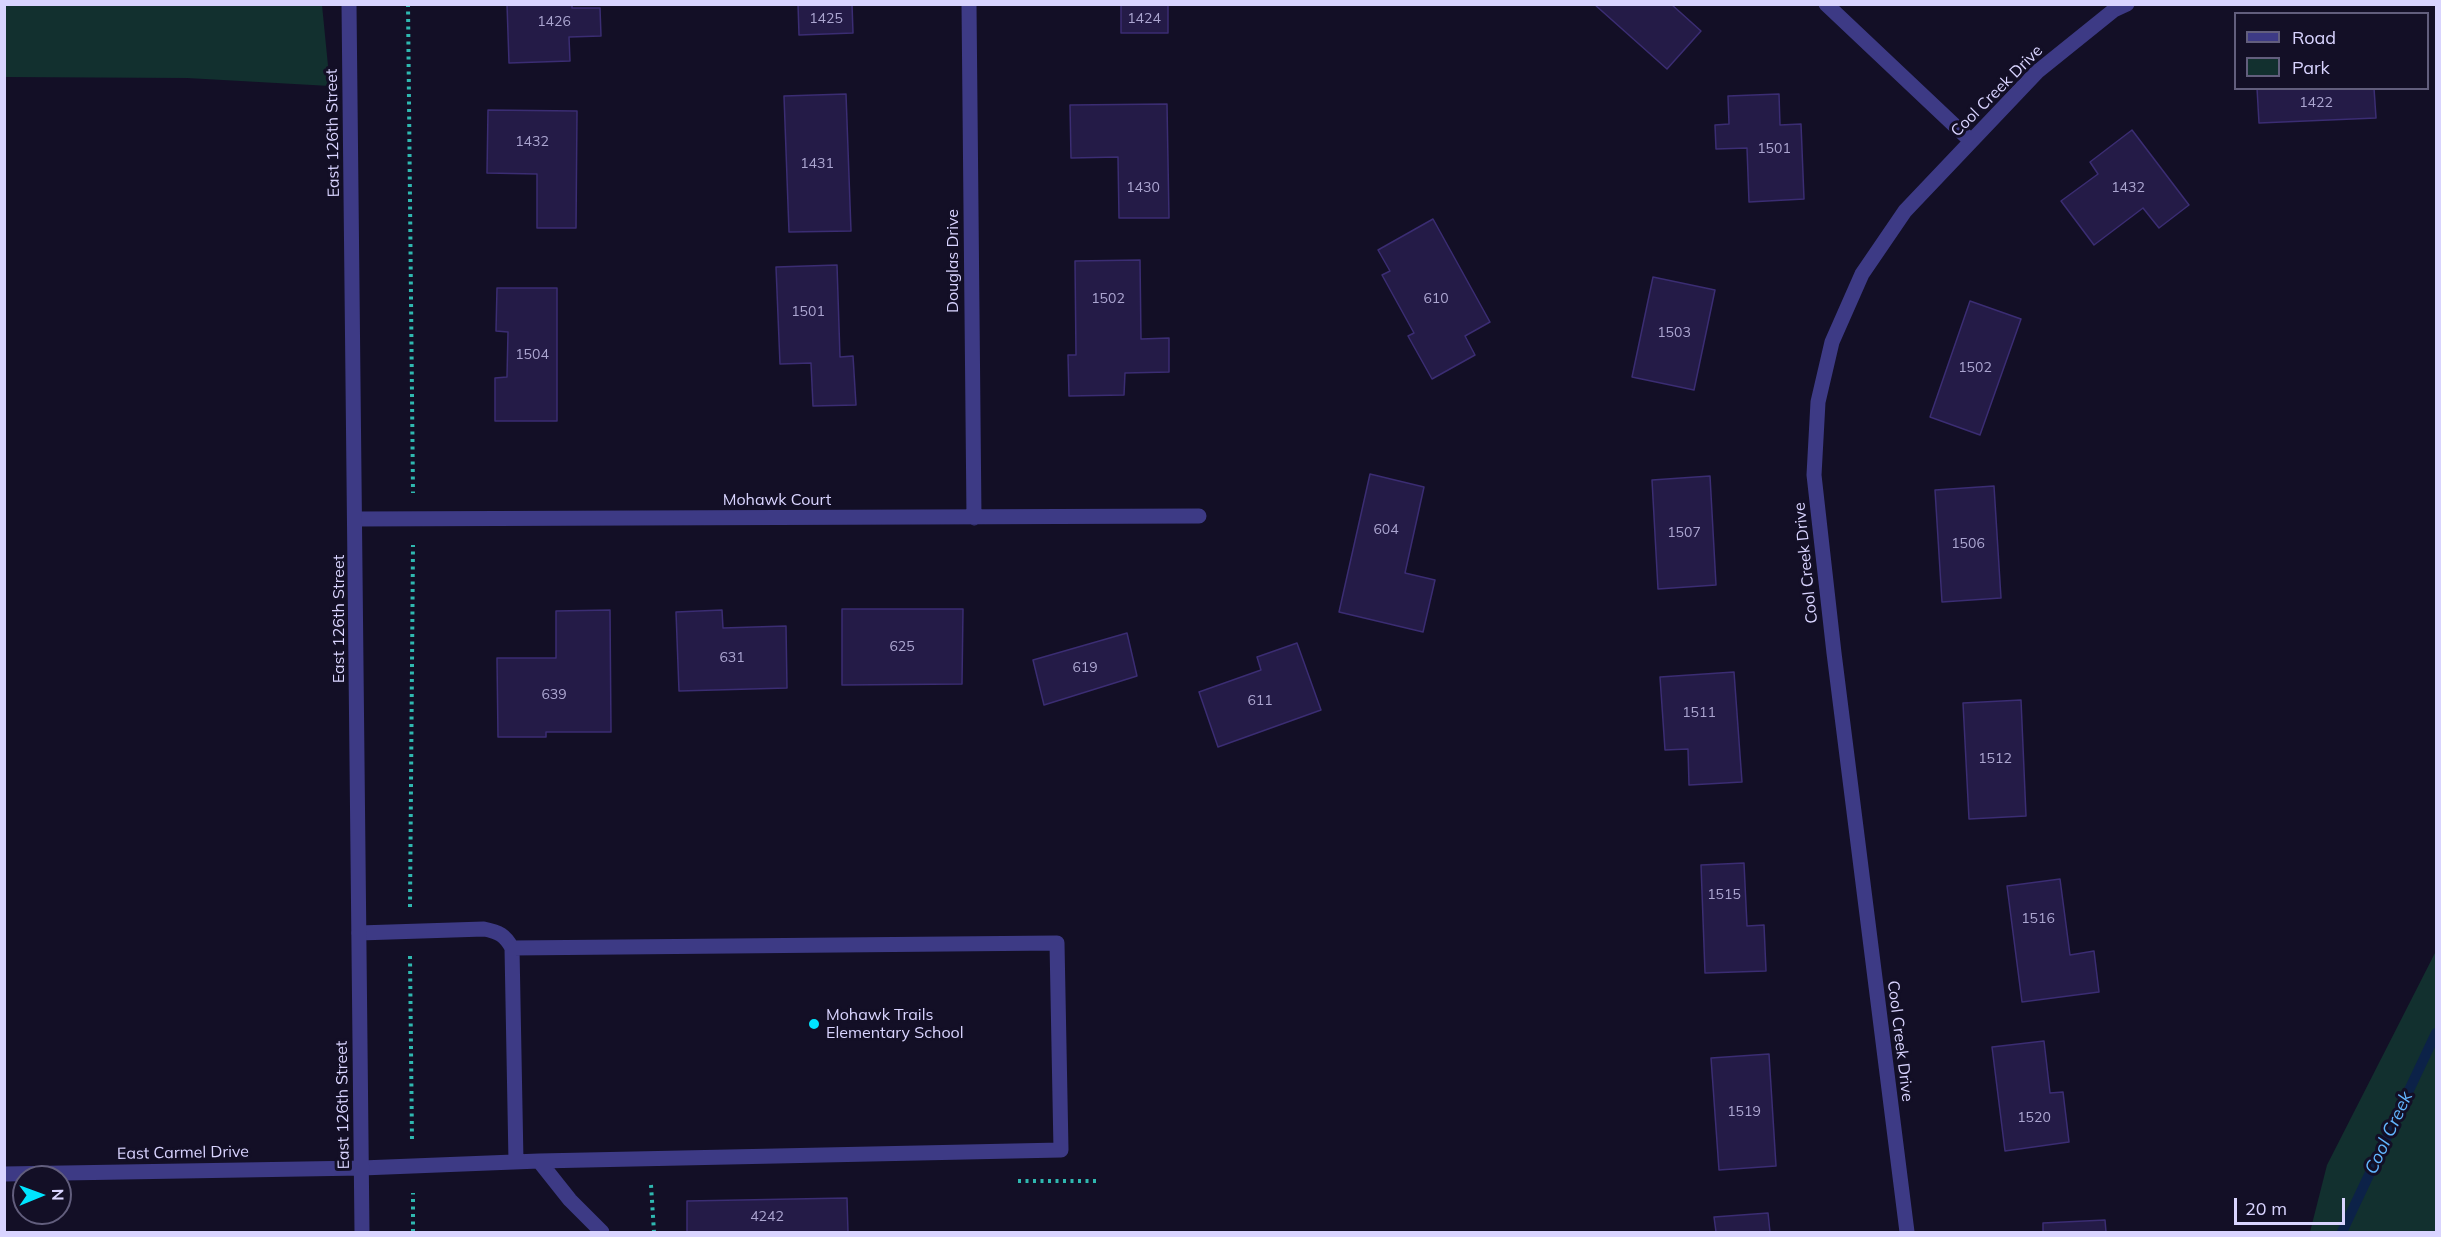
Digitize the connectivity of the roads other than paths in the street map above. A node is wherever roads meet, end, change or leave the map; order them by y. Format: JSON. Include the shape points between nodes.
{"nodes":[{"id":1,"x":350,"y":4,"type":"edge"},
{"id":2,"x":969,"y":4,"type":"edge"},
{"id":3,"x":1826,"y":4,"type":"edge"},
{"id":4,"x":2127,"y":4,"type":"edge"},
{"id":5,"x":1971,"y":141,"type":"junction"},
{"id":6,"x":1198,"y":516,"type":"dead end"},
{"id":7,"x":974,"y":518,"type":"junction"},
{"id":8,"x":356,"y":519,"type":"junction"},
{"id":9,"x":359,"y":933,"type":"junction"},
{"id":10,"x":512,"y":948,"type":"junction"},
{"id":11,"x":539,"y":1161,"type":"junction"},
{"id":12,"x":516,"y":1162,"type":"junction"},
{"id":13,"x":362,"y":1168,"type":"junction"},
{"id":14,"x":4,"y":1174,"type":"edge"},
{"id":15,"x":362,"y":1233,"type":"edge"},
{"id":16,"x":602,"y":1233,"type":"edge"},
{"id":17,"x":1907,"y":1233,"type":"edge"}],
"edges":[{"from":1,"to":8,"type":"street","name":"East 126th Street"},
{"from":2,"to":7,"type":"street","name":"Douglas Drive"},
{"from":3,"to":5,"type":"street"},
{"from":4,"to":5,"type":"street","name":"Cool Creek Drive","via":[[2114,10],[2037,72]]},
{"from":5,"to":17,"type":"street","name":"Cool Creek Drive","via":[[1905,211],[1862,274],[1832,342],[1818,402],[1814,475]]},
{"from":6,"to":7,"type":"street","name":"Mohawk Court"},
{"from":7,"to":8,"type":"street","name":"Mohawk Court"},
{"from":8,"to":9,"type":"street","name":"East 126th Street"},
{"from":9,"to":10,"type":"street","via":[[484,929],[499,932]]},
{"from":9,"to":13,"type":"street","name":"East 126th Street"},
{"from":10,"to":11,"type":"street","name":"East Carmel Drive","via":[[1057,943],[1061,1150]]},
{"from":10,"to":12,"type":"street"},
{"from":11,"to":12,"type":"street","name":"East Carmel Drive"},
{"from":11,"to":16,"type":"street"},
{"from":12,"to":13,"type":"street","name":"East Carmel Drive"},
{"from":13,"to":14,"type":"street","name":"East Carmel Drive"},
{"from":13,"to":15,"type":"street","name":"East 126th Street"}]}
